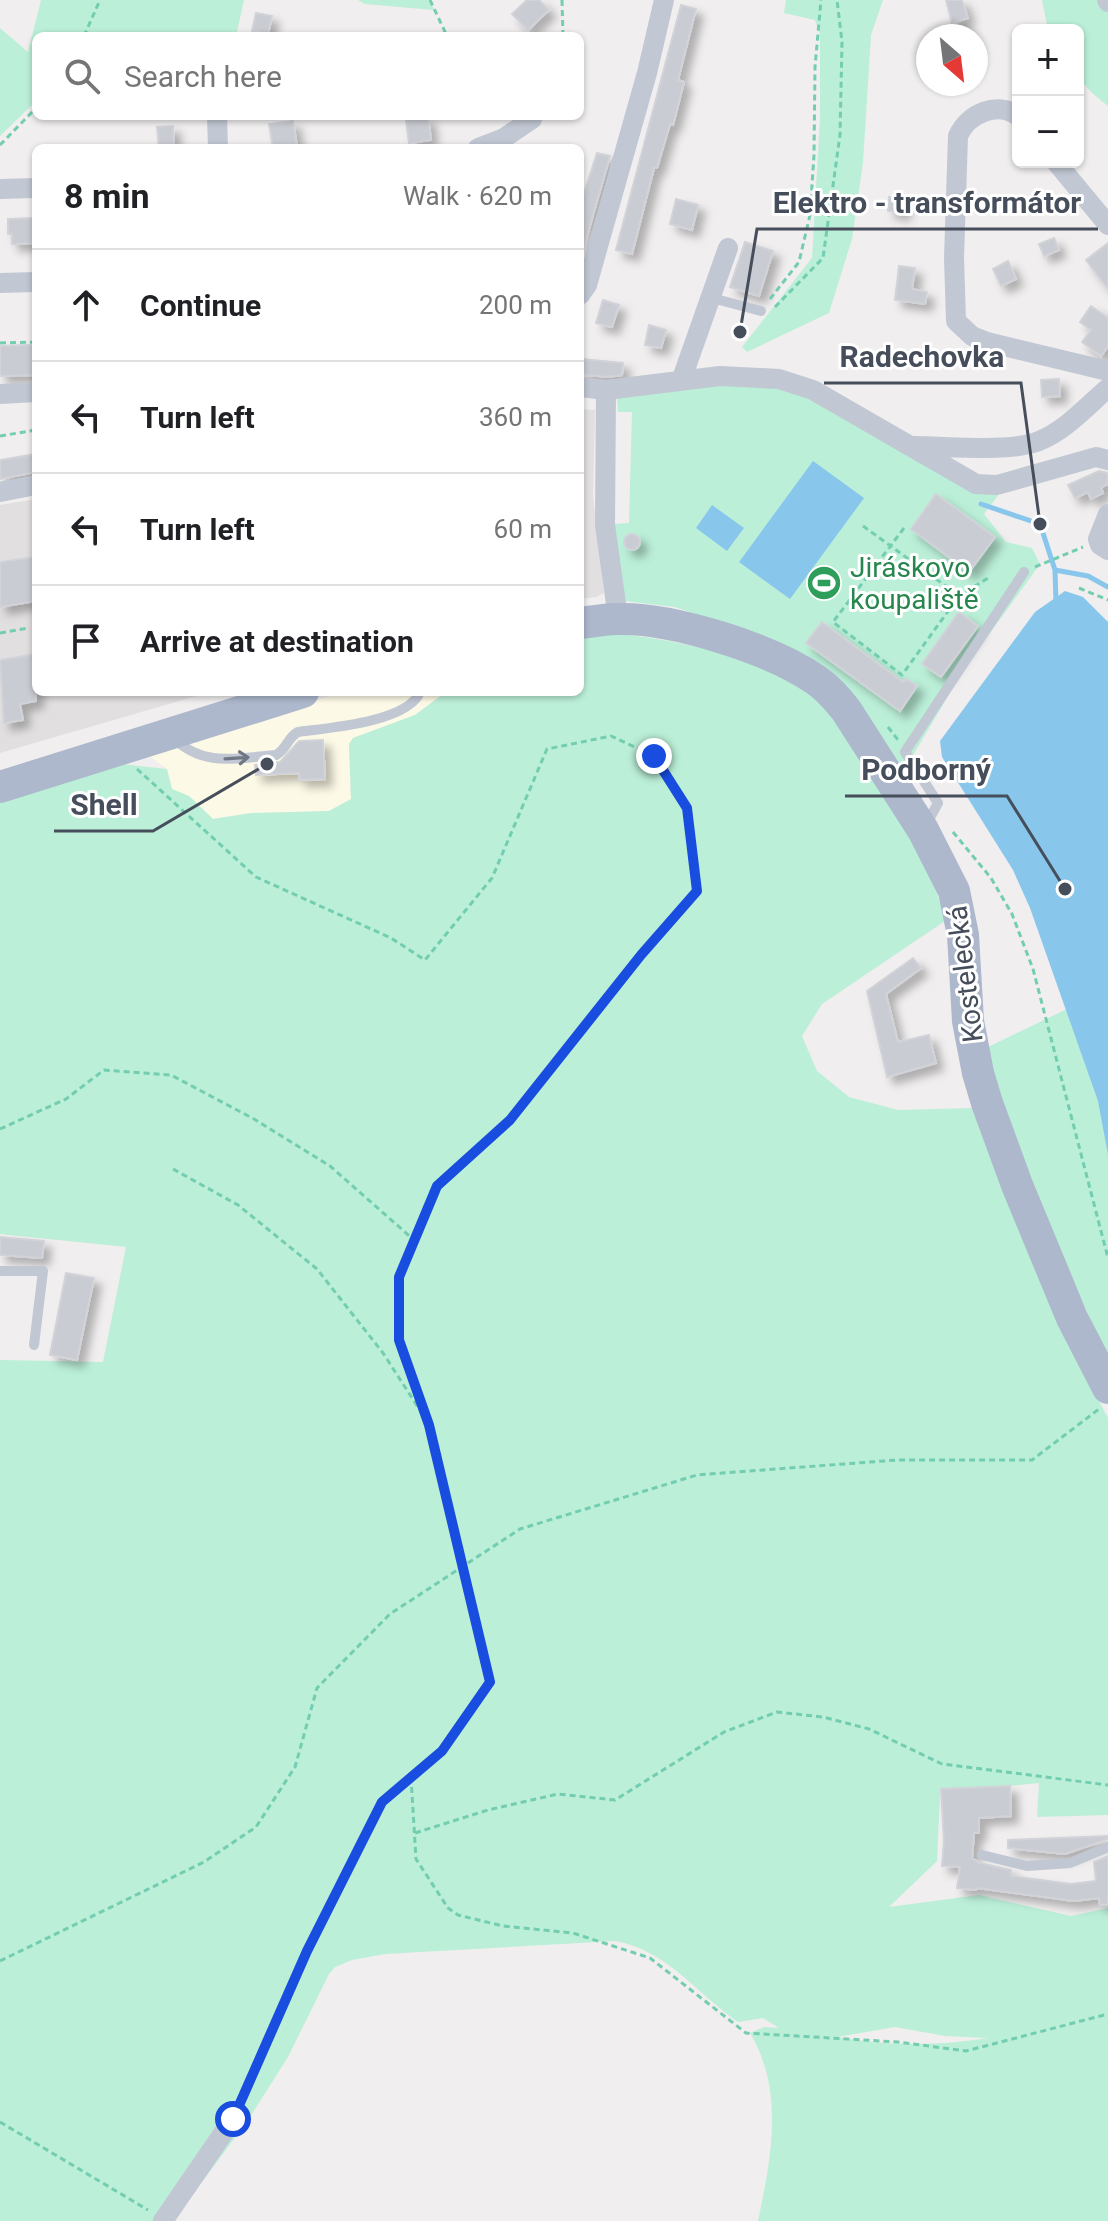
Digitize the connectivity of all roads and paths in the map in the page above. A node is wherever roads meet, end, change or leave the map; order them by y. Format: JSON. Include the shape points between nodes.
{"nodes":[{"id":1,"x":100,"y":0,"type":"edge"},
{"id":2,"x":430,"y":0,"type":"edge"},
{"id":3,"x":562,"y":0,"type":"edge"},
{"id":4,"x":664,"y":0,"type":"edge"},
{"id":5,"x":821,"y":0,"type":"edge"},
{"id":6,"x":837,"y":0,"type":"edge"},
{"id":7,"x":86,"y":32,"type":"edge"},
{"id":8,"x":445,"y":32,"type":"edge"},
{"id":9,"x":563,"y":32,"type":"edge"},
{"id":10,"x":32,"y":112,"type":"edge"},
{"id":11,"x":1012,"y":112,"type":"edge"},
{"id":12,"x":217,"y":120,"type":"edge"},
{"id":13,"x":531,"y":120,"type":"edge"},
{"id":14,"x":218,"y":144,"type":"edge"},
{"id":15,"x":488,"y":144,"type":"edge"},
{"id":16,"x":0,"y":145,"type":"edge"},
{"id":17,"x":1061,"y":168,"type":"edge"},
{"id":18,"x":32,"y":188,"type":"edge"},
{"id":19,"x":0,"y":189,"type":"edge"},
{"id":20,"x":1108,"y":225,"type":"edge"},
{"id":21,"x":728,"y":248,"type":"dead end"},
{"id":22,"x":32,"y":282,"type":"edge"},
{"id":23,"x":0,"y":283,"type":"edge"},
{"id":24,"x":584,"y":289,"type":"edge"},
{"id":25,"x":712,"y":298,"type":"junction"},
{"id":26,"x":760,"y":311,"type":"junction"},
{"id":27,"x":32,"y":342,"type":"edge"},
{"id":28,"x":0,"y":343,"type":"edge"},
{"id":29,"x":1108,"y":371,"type":"edge"},
{"id":30,"x":681,"y":381,"type":"junction"},
{"id":31,"x":584,"y":387,"type":"edge"},
{"id":32,"x":1108,"y":388,"type":"edge"},
{"id":33,"x":606,"y":390,"type":"junction"},
{"id":34,"x":32,"y":392,"type":"edge"},
{"id":35,"x":0,"y":394,"type":"edge"},
{"id":36,"x":32,"y":431,"type":"edge"},
{"id":37,"x":0,"y":436,"type":"edge"},
{"id":38,"x":910,"y":446,"type":"junction"},
{"id":39,"x":1108,"y":460,"type":"edge"},
{"id":40,"x":32,"y":486,"type":"edge"},
{"id":41,"x":0,"y":492,"type":"edge"},
{"id":42,"x":1108,"y":514,"type":"edge"},
{"id":43,"x":863,"y":526,"type":"dead end"},
{"id":44,"x":904,"y":528,"type":"dead end"},
{"id":45,"x":891,"y":546,"type":"junction"},
{"id":46,"x":1108,"y":550,"type":"edge"},
{"id":47,"x":1073,"y":553,"type":"dead end"},
{"id":48,"x":1024,"y":572,"type":"joint"},
{"id":49,"x":988,"y":578,"type":"dead end"},
{"id":50,"x":1079,"y":588,"type":"dead end"},
{"id":51,"x":959,"y":596,"type":"junction"},
{"id":52,"x":965,"y":600,"type":"dead end"},
{"id":53,"x":1108,"y":600,"type":"edge"},
{"id":54,"x":618,"y":618,"type":"junction"},
{"id":55,"x":584,"y":622,"type":"edge"},
{"id":56,"x":29,"y":628,"type":"dead end"},
{"id":57,"x":0,"y":633,"type":"edge"},
{"id":58,"x":290,"y":696,"type":"edge"},
{"id":59,"x":419,"y":696,"type":"edge"},
{"id":60,"x":168,"y":733,"type":"junction"},
{"id":61,"x":116,"y":750,"type":"junction"},
{"id":62,"x":0,"y":787,"type":"edge"},
{"id":63,"x":923,"y":830,"type":"junction"},
{"id":64,"x":0,"y":1129,"type":"edge"},
{"id":65,"x":173,"y":1169,"type":"dead end"},
{"id":66,"x":414,"y":1240,"type":"junction"},
{"id":67,"x":0,"y":1271,"type":"edge"},
{"id":68,"x":34,"y":1345,"type":"dead end"},
{"id":69,"x":1108,"y":1388,"type":"edge"},
{"id":70,"x":1108,"y":1402,"type":"edge"},
{"id":71,"x":429,"y":1425,"type":"junction"},
{"id":72,"x":463,"y":1567,"type":"junction"},
{"id":73,"x":411,"y":1777,"type":"junction"},
{"id":74,"x":1108,"y":1785,"type":"edge"},
{"id":75,"x":415,"y":1833,"type":"junction"},
{"id":76,"x":1108,"y":1847,"type":"edge"},
{"id":77,"x":982,"y":1855,"type":"dead end"},
{"id":78,"x":0,"y":1961,"type":"edge"},
{"id":79,"x":1108,"y":2014,"type":"edge"},
{"id":80,"x":233,"y":2119,"type":"joint"},
{"id":81,"x":0,"y":2122,"type":"edge"},
{"id":82,"x":163,"y":2220,"type":"edge"}],
"edges":[{"from":1,"to":7,"type":"path"},
{"from":2,"to":8,"type":"path"},
{"from":3,"to":9,"type":"path"},
{"from":4,"to":24,"type":"street"},
{"from":5,"to":26,"type":"path","via":[[804,247],[799,262]]},
{"from":6,"to":26,"type":"path","via":[[842,42],[840,135],[823,258],[764,317]]},
{"from":10,"to":16,"type":"path"},
{"from":11,"to":29,"type":"street","via":[[993,108],[962,126],[958,136],[956,321],[987,342]]},
{"from":12,"to":14,"type":"street"},
{"from":13,"to":15,"type":"street"},
{"from":17,"to":20,"type":"street"},
{"from":18,"to":19,"type":"street"},
{"from":21,"to":25,"type":"street"},
{"from":22,"to":23,"type":"street"},
{"from":25,"to":26,"type":"lane"},
{"from":25,"to":30,"type":"street"},
{"from":27,"to":28,"type":"path"},
{"from":30,"to":33,"type":"street"},
{"from":30,"to":38,"type":"street","via":[[720,376],[779,379],[813,390]]},
{"from":31,"to":33,"type":"street"},
{"from":32,"to":38,"type":"street","via":[[1038,441],[1019,446]]},
{"from":33,"to":54,"type":"street","via":[[605,525]]},
{"from":34,"to":35,"type":"street"},
{"from":36,"to":37,"type":"path"},
{"from":38,"to":39,"type":"street","via":[[976,484],[997,485],[1096,457]]},
{"from":40,"to":41,"type":"street"},
{"from":42,"to":46,"type":"street","via":[[1098,539]]},
{"from":43,"to":45,"type":"path"},
{"from":44,"to":45,"type":"path"},
{"from":45,"to":51,"type":"path"},
{"from":45,"to":51,"type":"path","via":[[833,622],[902,675]]},
{"from":47,"to":48,"type":"path"},
{"from":48,"to":63,"type":"lane","via":[[905,752],[938,803]]},
{"from":49,"to":51,"type":"path"},
{"from":50,"to":53,"type":"path"},
{"from":51,"to":52,"type":"path"},
{"from":54,"to":55,"type":"main road","name":"Kostelecká"},
{"from":54,"to":63,"type":"main road","name":"Kostelecká","via":[[658,622],[728,641],[817,680],[846,710]]},
{"from":56,"to":57,"type":"path"},
{"from":58,"to":60,"type":"main road"},
{"from":60,"to":59,"type":"lane","one_way":true,"via":[[185,750],[208,760],[276,755],[298,732],[357,725],[393,714]]},
{"from":60,"to":61,"type":"main road"},
{"from":61,"to":62,"type":"main road"},
{"from":61,"to":66,"type":"path","via":[[256,877],[391,938],[425,960],[492,878],[547,749],[611,736],[654,756],[687,808],[697,891],[510,1120],[437,1186]]},
{"from":63,"to":69,"type":"main road","name":"Kostelecká","via":[[958,905],[968,1021],[987,1103],[1072,1318]]},
{"from":64,"to":66,"type":"path","via":[[66,1099],[104,1070],[171,1075],[330,1166]]},
{"from":65,"to":71,"type":"path","via":[[238,1205],[317,1269],[383,1353]]},
{"from":66,"to":71,"type":"path","via":[[399,1277],[399,1340]]},
{"from":67,"to":68,"type":"lane","via":[[43,1271]]},
{"from":70,"to":72,"type":"path","via":[[1032,1460],[897,1460],[697,1475],[520,1529]]},
{"from":71,"to":72,"type":"path"},
{"from":72,"to":73,"type":"path","via":[[490,1682],[442,1751]]},
{"from":72,"to":78,"type":"path","via":[[390,1614],[317,1688],[295,1767],[256,1827],[204,1862]]},
{"from":73,"to":75,"type":"path"},
{"from":73,"to":80,"type":"path","via":[[382,1802],[307,1951]]},
{"from":74,"to":75,"type":"path","via":[[942,1764],[869,1729],[777,1712],[724,1732],[615,1800],[558,1794]]},
{"from":75,"to":79,"type":"path","via":[[416,1859],[458,1915],[573,1933],[650,1958],[746,2033],[966,2051]]},
{"from":76,"to":77,"type":"lane","via":[[1070,1863],[1027,1866]]},
{"from":80,"to":82,"type":"street"},
{"from":81,"to":82,"type":"path"}]}
